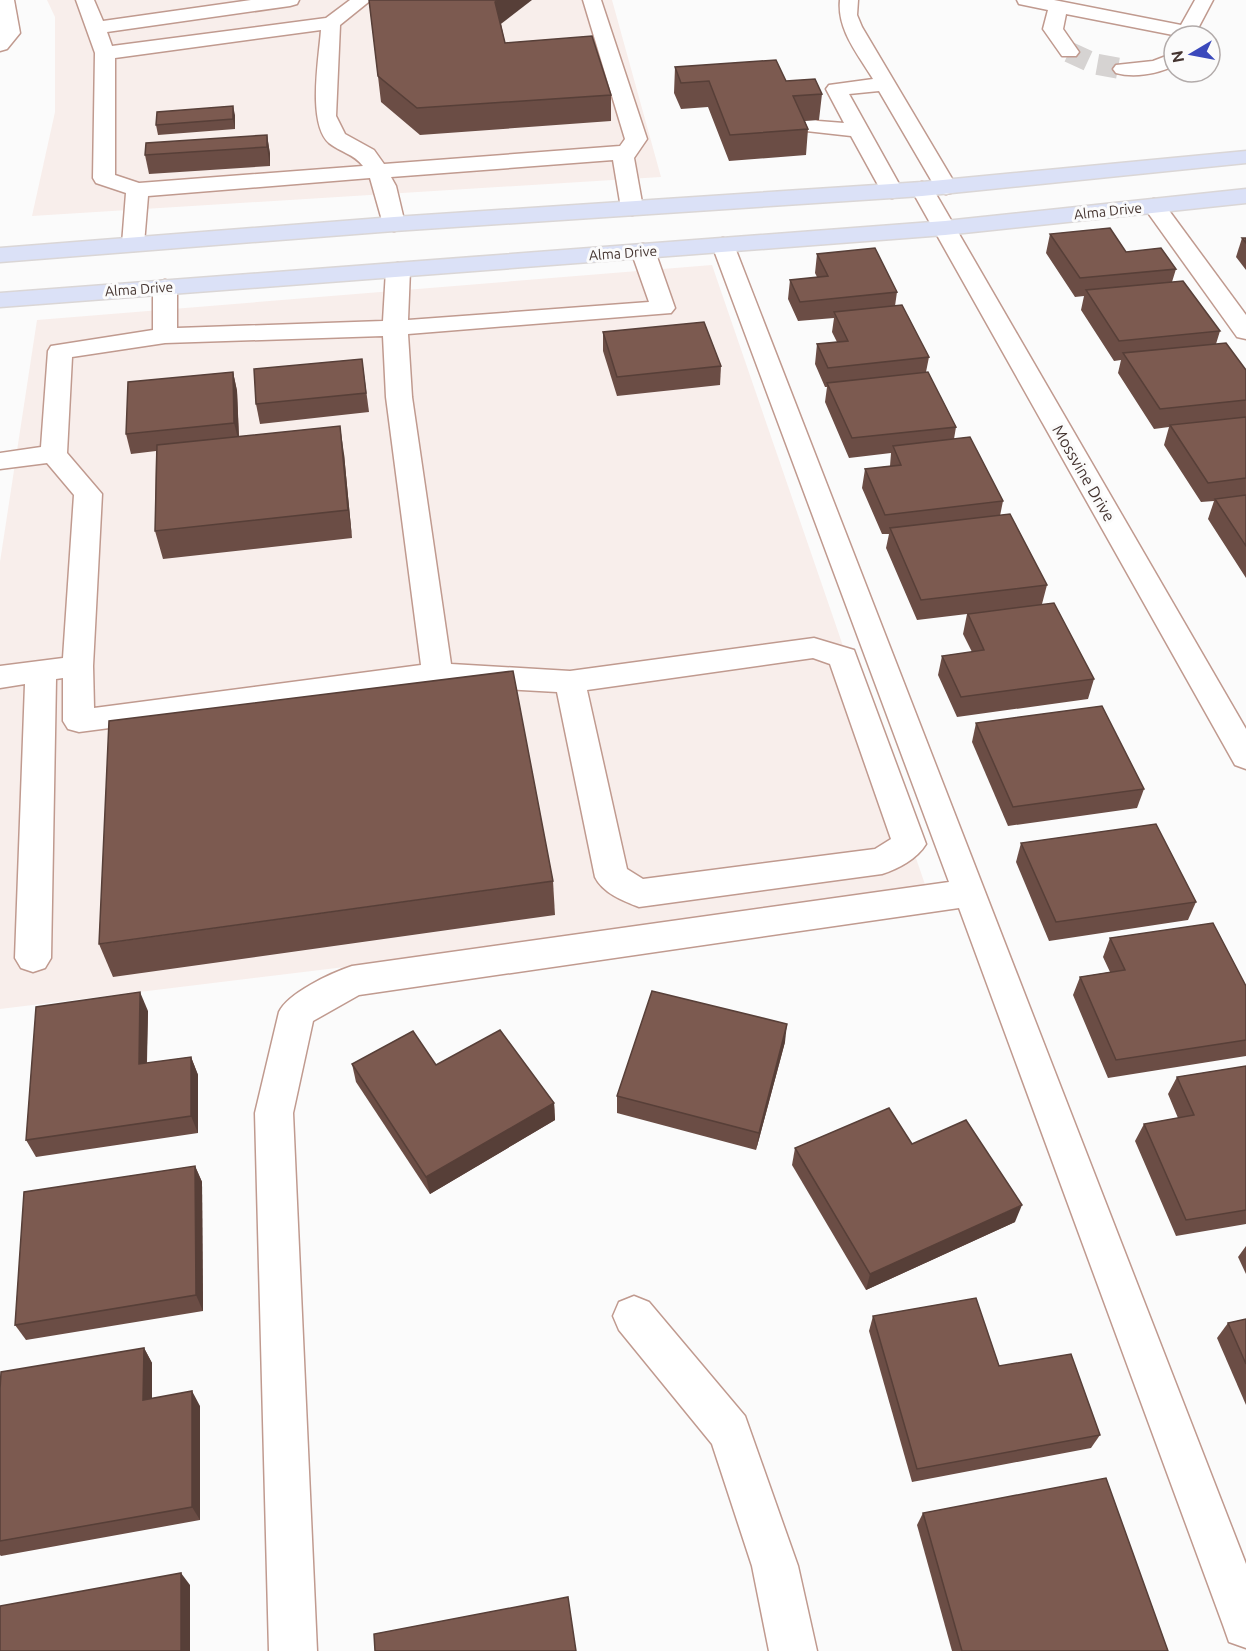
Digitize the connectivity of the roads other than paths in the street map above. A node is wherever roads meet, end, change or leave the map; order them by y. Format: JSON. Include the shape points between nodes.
{"nodes":[{"id":1,"x":5,"y":0,"type":"edge"},
{"id":2,"x":86,"y":0,"type":"edge"},
{"id":3,"x":290,"y":0,"type":"edge"},
{"id":4,"x":362,"y":0,"type":"edge"},
{"id":5,"x":592,"y":0,"type":"edge"},
{"id":6,"x":849,"y":0,"type":"edge"},
{"id":7,"x":1026,"y":0,"type":"edge"},
{"id":8,"x":1204,"y":0,"type":"edge"},
{"id":9,"x":1058,"y":7,"type":"junction"},
{"id":10,"x":331,"y":23,"type":"junction"},
{"id":11,"x":1192,"y":24,"type":"edge"},
{"id":12,"x":96,"y":28,"type":"junction"},
{"id":13,"x":1162,"y":29,"type":"edge"},
{"id":14,"x":0,"y":45,"type":"edge"},
{"id":15,"x":1069,"y":52,"type":"tunnel mouth"},
{"id":16,"x":105,"y":53,"type":"junction"},
{"id":17,"x":1162,"y":65,"type":"edge"},
{"id":18,"x":1123,"y":69,"type":"tunnel mouth"},
{"id":19,"x":885,"y":84,"type":"junction"},
{"id":20,"x":836,"y":88,"type":"junction"},
{"id":21,"x":859,"y":130,"type":"junction"},
{"id":22,"x":628,"y":152,"type":"junction"},
{"id":23,"x":1246,"y":157,"type":"edge"},
{"id":24,"x":378,"y":172,"type":"junction"},
{"id":25,"x":934,"y":188,"type":"junction"},
{"id":26,"x":137,"y":190,"type":"junction"},
{"id":27,"x":892,"y":191,"type":"junction"},
{"id":28,"x":1246,"y":196,"type":"edge"},
{"id":29,"x":1154,"y":206,"type":"junction"},
{"id":30,"x":632,"y":208,"type":"junction"},
{"id":31,"x":394,"y":224,"type":"junction"},
{"id":32,"x":945,"y":228,"type":"junction"},
{"id":33,"x":133,"y":244,"type":"junction"},
{"id":34,"x":723,"y":245,"type":"junction"},
{"id":35,"x":643,"y":251,"type":"junction"},
{"id":36,"x":0,"y":255,"type":"edge"},
{"id":37,"x":398,"y":270,"type":"junction"},
{"id":38,"x":165,"y":287,"type":"junction"},
{"id":39,"x":0,"y":300,"type":"edge"},
{"id":40,"x":395,"y":328,"type":"junction"},
{"id":41,"x":1246,"y":333,"type":"edge"},
{"id":42,"x":165,"y":336,"type":"junction"},
{"id":43,"x":54,"y":454,"type":"junction"},
{"id":44,"x":0,"y":461,"type":"edge"},
{"id":45,"x":78,"y":666,"type":"junction"},
{"id":46,"x":41,"y":671,"type":"junction"},
{"id":47,"x":437,"y":674,"type":"junction"},
{"id":48,"x":0,"y":677,"type":"edge"},
{"id":49,"x":570,"y":682,"type":"junction"},
{"id":50,"x":1246,"y":757,"type":"edge"},
{"id":51,"x":970,"y":893,"type":"junction"},
{"id":52,"x":33,"y":958,"type":"dead end"},
{"id":53,"x":634,"y":1317,"type":"dead end"},
{"id":54,"x":1246,"y":1625,"type":"edge"},
{"id":55,"x":293,"y":1651,"type":"edge"},
{"id":56,"x":793,"y":1651,"type":"edge"}],
"edges":[{"from":1,"to":14,"type":"street","via":[[10,33]]},
{"from":2,"to":12,"type":"street"},
{"from":3,"to":12,"type":"street"},
{"from":4,"to":10,"type":"street"},
{"from":5,"to":22,"type":"street","via":[[636,139]]},
{"from":6,"to":19,"type":"street","name":"Mossvine Drive","via":[[852,27]]},
{"from":7,"to":9,"type":"street"},
{"from":8,"to":11,"type":"street"},
{"from":9,"to":13,"type":"street"},
{"from":9,"to":15,"type":"street","via":[[1053,29]]},
{"from":10,"to":16,"type":"street"},
{"from":10,"to":24,"type":"street","via":[[326,116],[336,138],[366,155]]},
{"from":12,"to":16,"type":"street"},
{"from":16,"to":26,"type":"street","via":[[104,178]]},
{"from":17,"to":18,"type":"street"},
{"from":19,"to":20,"type":"street"},
{"from":19,"to":25,"type":"street","name":"Mossvine Drive"},
{"from":20,"to":21,"type":"street"},
{"from":20,"to":21,"type":"street","via":[[803,105],[813,127]]},
{"from":21,"to":27,"type":"street"},
{"from":22,"to":24,"type":"street"},
{"from":22,"to":30,"type":"street","via":[[623,158]]},
{"from":23,"to":25,"type":"main road"},
{"from":24,"to":26,"type":"street"},
{"from":24,"to":31,"type":"street"},
{"from":25,"to":27,"type":"main road"},
{"from":25,"to":32,"type":"street","name":"Mossvine Drive"},
{"from":26,"to":33,"type":"street"},
{"from":27,"to":30,"type":"main road"},
{"from":28,"to":29,"type":"main road","name":"Alma Drive"},
{"from":29,"to":32,"type":"main road","name":"Alma Drive"},
{"from":29,"to":41,"type":"street"},
{"from":30,"to":31,"type":"main road"},
{"from":31,"to":33,"type":"main road"},
{"from":31,"to":37,"type":"main road"},
{"from":32,"to":34,"type":"main road","name":"Alma Drive"},
{"from":32,"to":50,"type":"street","name":"Mossvine Drive"},
{"from":33,"to":36,"type":"main road"},
{"from":34,"to":35,"type":"main road","name":"Alma Drive"},
{"from":34,"to":51,"type":"street"},
{"from":35,"to":37,"type":"main road","name":"Alma Drive"},
{"from":35,"to":40,"type":"street","via":[[663,308]]},
{"from":37,"to":38,"type":"main road","name":"Alma Drive"},
{"from":37,"to":40,"type":"street"},
{"from":38,"to":39,"type":"main road","name":"Alma Drive"},
{"from":38,"to":42,"type":"street"},
{"from":40,"to":42,"type":"street"},
{"from":40,"to":47,"type":"street","via":[[399,397]]},
{"from":42,"to":43,"type":"street","via":[[60,351]]},
{"from":43,"to":44,"type":"street"},
{"from":43,"to":45,"type":"street","via":[[88,494]]},
{"from":45,"to":46,"type":"street"},
{"from":45,"to":47,"type":"street","via":[[79,721]]},
{"from":46,"to":48,"type":"street"},
{"from":46,"to":52,"type":"street"},
{"from":47,"to":49,"type":"street"},
{"from":49,"to":49,"type":"street","via":[[814,648],[843,657],[909,844],[882,861],[639,893],[612,877]]},
{"from":51,"to":54,"type":"street"},
{"from":51,"to":55,"type":"street","via":[[352,981],[297,1012],[274,1113]]},
{"from":53,"to":56,"type":"street","via":[[729,1431],[775,1566]]}]}
